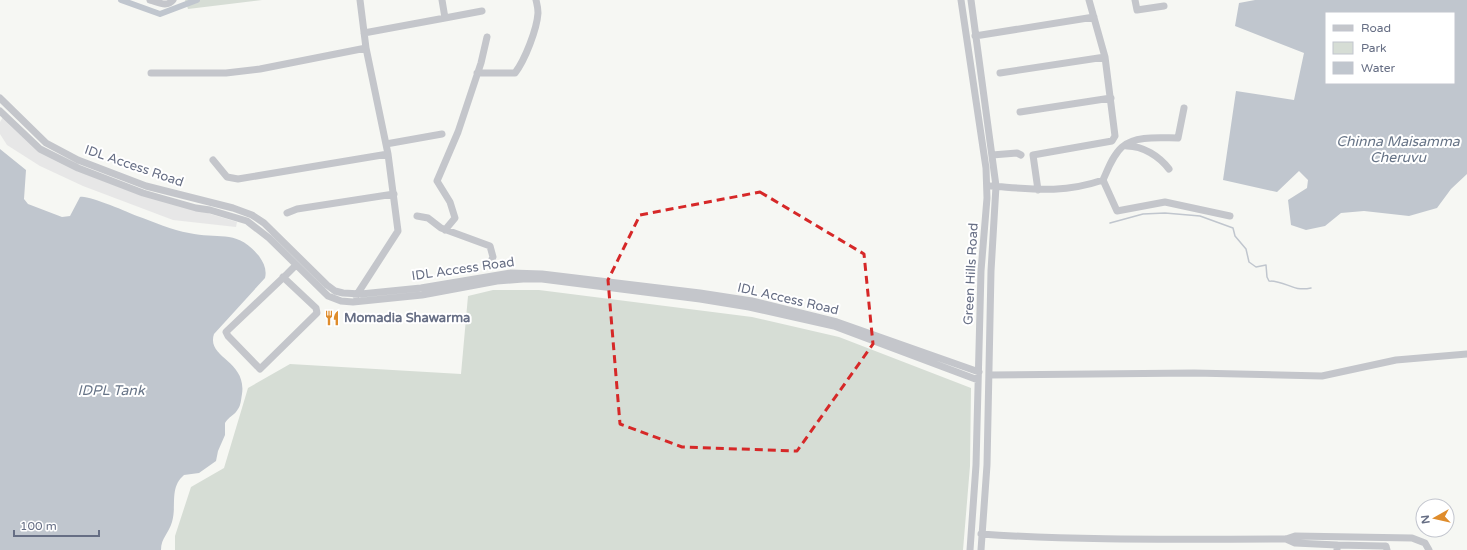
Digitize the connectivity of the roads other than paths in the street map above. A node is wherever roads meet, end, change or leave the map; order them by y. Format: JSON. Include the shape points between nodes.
{"nodes":[{"id":1,"x":150,"y":0,"type":"edge"},
{"id":2,"x":173,"y":0,"type":"edge"},
{"id":3,"x":360,"y":0,"type":"edge"},
{"id":4,"x":442,"y":0,"type":"edge"},
{"id":5,"x":536,"y":0,"type":"edge"},
{"id":6,"x":961,"y":0,"type":"edge"},
{"id":7,"x":971,"y":0,"type":"edge"},
{"id":8,"x":1089,"y":0,"type":"edge"},
{"id":9,"x":1135,"y":0,"type":"edge"},
{"id":10,"x":1164,"y":6,"type":"dead end"},
{"id":11,"x":482,"y":11,"type":"dead end"},
{"id":12,"x":1094,"y":17,"type":"junction"},
{"id":13,"x":445,"y":18,"type":"junction"},
{"id":14,"x":364,"y":33,"type":"junction"},
{"id":15,"x":975,"y":36,"type":"junction"},
{"id":16,"x":487,"y":37,"type":"dead end"},
{"id":17,"x":366,"y":48,"type":"junction"},
{"id":18,"x":1105,"y":57,"type":"junction"},
{"id":19,"x":151,"y":73,"type":"dead end"},
{"id":20,"x":1000,"y":73,"type":"dead end"},
{"id":21,"x":477,"y":74,"type":"junction"},
{"id":22,"x":0,"y":98,"type":"edge"},
{"id":23,"x":1111,"y":98,"type":"junction"},
{"id":24,"x":1184,"y":108,"type":"dead end"},
{"id":25,"x":0,"y":110,"type":"edge"},
{"id":26,"x":1020,"y":112,"type":"dead end"},
{"id":27,"x":442,"y":134,"type":"dead end"},
{"id":28,"x":1112,"y":141,"type":"junction"},
{"id":29,"x":386,"y":144,"type":"junction"},
{"id":30,"x":1123,"y":146,"type":"junction"},
{"id":31,"x":1113,"y":149,"type":"dead end"},
{"id":32,"x":388,"y":154,"type":"junction"},
{"id":33,"x":992,"y":155,"type":"junction"},
{"id":34,"x":1021,"y":155,"type":"dead end"},
{"id":35,"x":213,"y":160,"type":"dead end"},
{"id":36,"x":1169,"y":169,"type":"dead end"},
{"id":37,"x":1103,"y":180,"type":"junction"},
{"id":38,"x":987,"y":185,"type":"junction"},
{"id":39,"x":996,"y":186,"type":"junction"},
{"id":40,"x":1038,"y":190,"type":"junction"},
{"id":41,"x":394,"y":194,"type":"junction"},
{"id":42,"x":287,"y":213,"type":"dead end"},
{"id":43,"x":417,"y":216,"type":"dead end"},
{"id":44,"x":1230,"y":216,"type":"dead end"},
{"id":45,"x":445,"y":230,"type":"junction"},
{"id":46,"x":490,"y":263,"type":"dead end"},
{"id":47,"x":296,"y":265,"type":"junction"},
{"id":48,"x":283,"y":277,"type":"junction"},
{"id":49,"x":358,"y":294,"type":"junction"},
{"id":50,"x":354,"y":302,"type":"junction"},
{"id":51,"x":870,"y":335,"type":"junction"},
{"id":52,"x":1467,"y":354,"type":"edge"},
{"id":53,"x":979,"y":372,"type":"junction"},
{"id":54,"x":990,"y":375,"type":"junction"},
{"id":55,"x":978,"y":380,"type":"junction"},
{"id":56,"x":981,"y":534,"type":"junction"},
{"id":57,"x":1286,"y":539,"type":"junction"},
{"id":58,"x":1337,"y":548,"type":"edge"},
{"id":59,"x":970,"y":550,"type":"edge"},
{"id":60,"x":981,"y":550,"type":"edge"},
{"id":61,"x":1387,"y":550,"type":"edge"},
{"id":62,"x":1429,"y":550,"type":"edge"}],
"edges":[{"from":1,"to":2,"type":"street","via":[[165,5]]},
{"from":3,"to":14,"type":"street"},
{"from":4,"to":13,"type":"street"},
{"from":5,"to":21,"type":"street","via":[[538,13],[521,66],[515,73]]},
{"from":6,"to":38,"type":"street","name":"Green Hills Road"},
{"from":7,"to":15,"type":"street","name":"Green Hills Road"},
{"from":8,"to":12,"type":"street"},
{"from":9,"to":10,"type":"street","via":[[1137,10]]},
{"from":11,"to":13,"type":"street"},
{"from":12,"to":15,"type":"street"},
{"from":12,"to":18,"type":"street"},
{"from":13,"to":14,"type":"street"},
{"from":14,"to":17,"type":"street"},
{"from":15,"to":33,"type":"street","name":"Green Hills Road"},
{"from":16,"to":21,"type":"street"},
{"from":17,"to":19,"type":"street","via":[[260,69],[226,73]]},
{"from":17,"to":29,"type":"street"},
{"from":18,"to":20,"type":"street"},
{"from":18,"to":23,"type":"street"},
{"from":21,"to":45,"type":"street","via":[[458,132],[437,182],[450,202],[455,218]]},
{"from":22,"to":49,"type":"street","name":"IDL Access Road","via":[[46,143],[78,160],[146,186],[252,215],[269,227],[335,291]]},
{"from":23,"to":26,"type":"street"},
{"from":23,"to":28,"type":"street","via":[[1115,136]]},
{"from":24,"to":30,"type":"street","via":[[1178,138],[1138,140]]},
{"from":25,"to":47,"type":"street","via":[[40,149],[78,168],[143,193],[247,221]]},
{"from":27,"to":29,"type":"street"},
{"from":28,"to":31,"type":"street"},
{"from":28,"to":40,"type":"street","via":[[1033,155]]},
{"from":29,"to":32,"type":"street"},
{"from":30,"to":36,"type":"street","via":[[1134,146],[1152,153]]},
{"from":30,"to":37,"type":"street","via":[[1114,157]]},
{"from":32,"to":35,"type":"street","via":[[238,179],[227,177]]},
{"from":32,"to":41,"type":"street"},
{"from":33,"to":34,"type":"street","via":[[1017,152]]},
{"from":33,"to":39,"type":"street","name":"Green Hills Road"},
{"from":37,"to":40,"type":"street","via":[[1055,190]]},
{"from":37,"to":44,"type":"street","via":[[1117,211],[1165,202]]},
{"from":38,"to":39,"type":"street"},
{"from":38,"to":53,"type":"street","name":"Green Hills Road","via":[[981,271]]},
{"from":39,"to":40,"type":"street"},
{"from":39,"to":54,"type":"street","name":"Green Hills Road","via":[[991,271]]},
{"from":41,"to":42,"type":"street","via":[[297,209]]},
{"from":41,"to":49,"type":"street","via":[[398,231]]},
{"from":43,"to":45,"type":"street","via":[[428,218]]},
{"from":45,"to":46,"type":"street","via":[[490,246],[493,257]]},
{"from":47,"to":48,"type":"street"},
{"from":47,"to":50,"type":"street","via":[[328,296]]},
{"from":48,"to":48,"type":"street","via":[[226,332],[260,369],[317,313],[316,308]]},
{"from":49,"to":50,"type":"street"},
{"from":49,"to":51,"type":"street","name":"IDL Access Road","via":[[421,288],[494,274],[530,273],[700,293],[752,302],[812,315]]},
{"from":50,"to":51,"type":"street","via":[[422,295],[497,281],[542,279],[749,307]]},
{"from":51,"to":53,"type":"street","name":"IDL Access Road"},
{"from":51,"to":55,"type":"street"},
{"from":52,"to":54,"type":"street","via":[[1396,360],[1322,376],[1194,373]]},
{"from":53,"to":55,"type":"street","name":"Green Hills Road"},
{"from":54,"to":56,"type":"street","name":"Green Hills Road","via":[[987,465]]},
{"from":55,"to":59,"type":"street","name":"Green Hills Road"},
{"from":56,"to":57,"type":"street","via":[[1121,540]]},
{"from":56,"to":60,"type":"street","name":"Green Hills Road"},
{"from":57,"to":58,"type":"street","via":[[1295,543]]},
{"from":57,"to":62,"type":"street","via":[[1295,536],[1412,538],[1425,543]]},
{"from":58,"to":61,"type":"street","via":[[1386,546]]}]}
